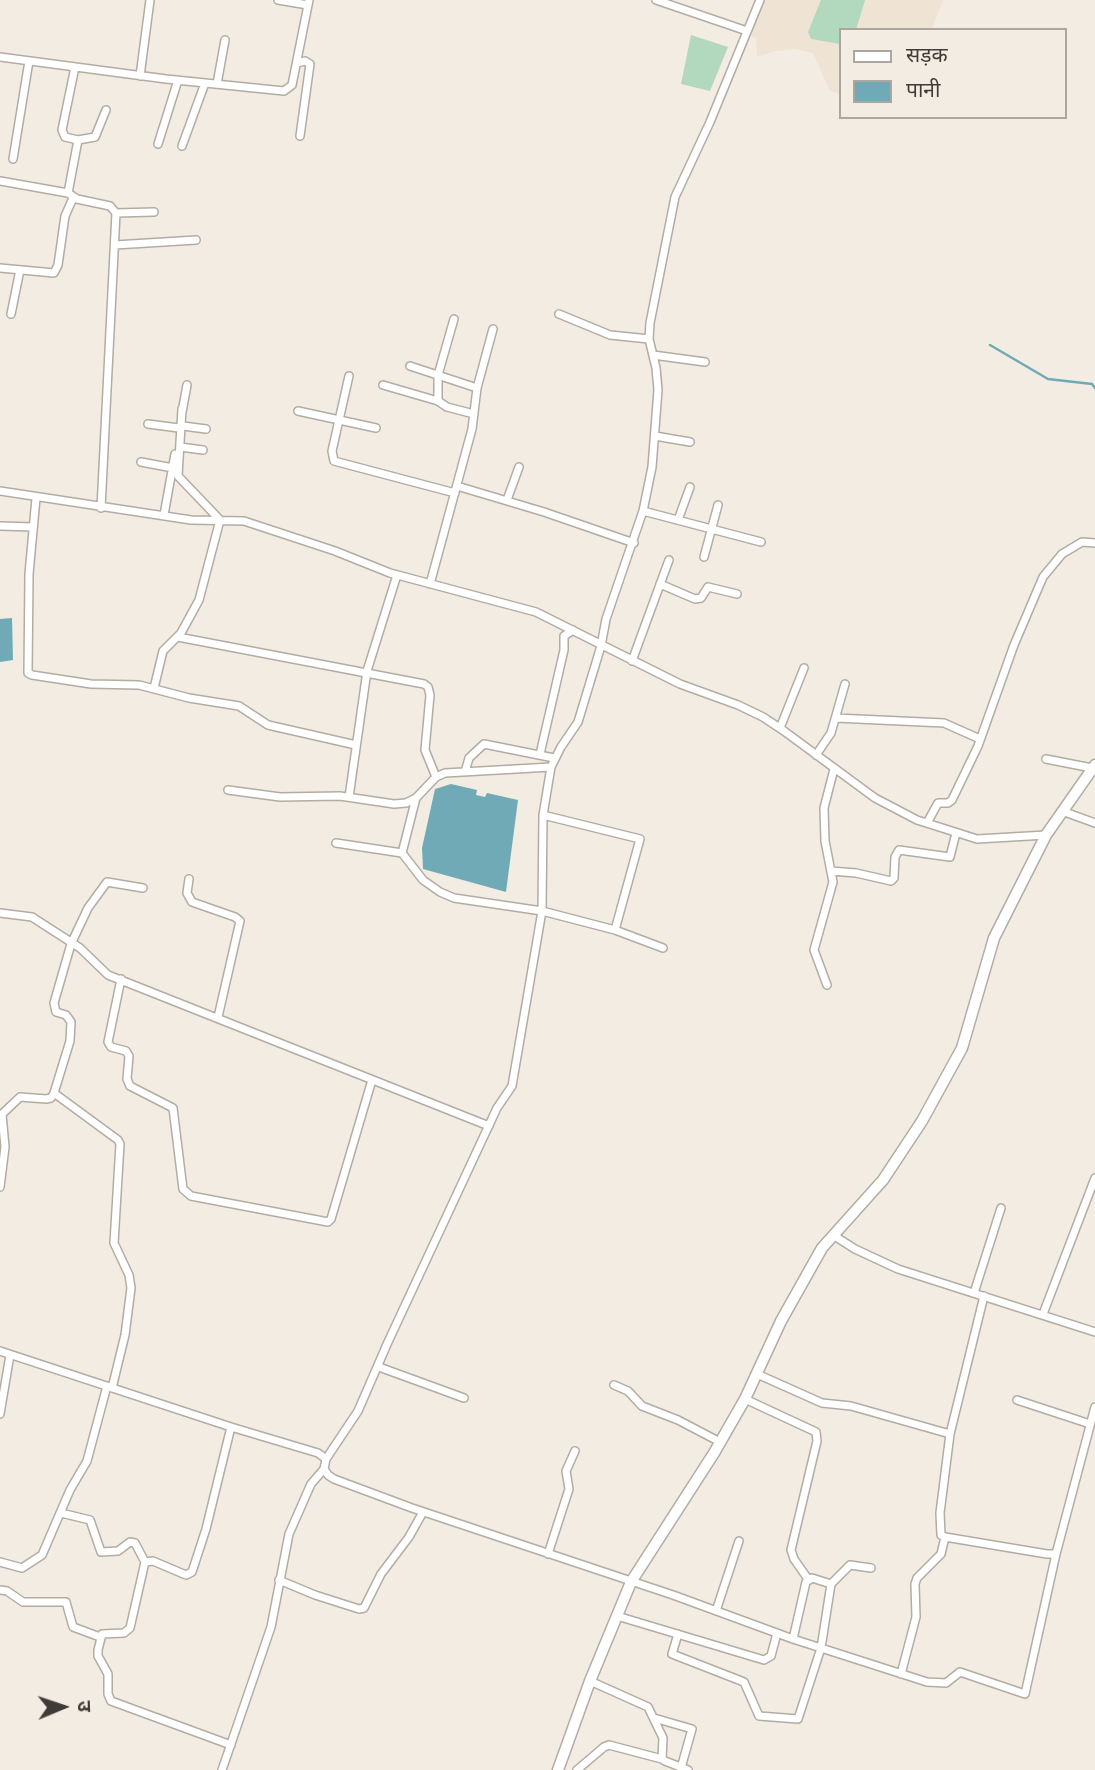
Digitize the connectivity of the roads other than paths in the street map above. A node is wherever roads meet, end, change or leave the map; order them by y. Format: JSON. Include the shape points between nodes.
{"nodes":[{"id":1,"x":150,"y":0,"type":"edge"},
{"id":2,"x":278,"y":0,"type":"edge"},
{"id":3,"x":657,"y":0,"type":"edge"},
{"id":4,"x":760,"y":0,"type":"edge"},
{"id":5,"x":309,"y":2,"type":"edge"},
{"id":6,"x":747,"y":31,"type":"junction"},
{"id":7,"x":225,"y":40,"type":"dead end"},
{"id":8,"x":0,"y":57,"type":"edge"},
{"id":9,"x":29,"y":61,"type":"junction"},
{"id":10,"x":297,"y":63,"type":"junction"},
{"id":11,"x":75,"y":67,"type":"junction"},
{"id":12,"x":140,"y":76,"type":"junction"},
{"id":13,"x":177,"y":80,"type":"junction"},
{"id":14,"x":205,"y":83,"type":"junction"},
{"id":15,"x":217,"y":84,"type":"junction"},
{"id":16,"x":106,"y":110,"type":"dead end"},
{"id":17,"x":300,"y":136,"type":"dead end"},
{"id":18,"x":78,"y":140,"type":"junction"},
{"id":19,"x":158,"y":144,"type":"dead end"},
{"id":20,"x":182,"y":146,"type":"dead end"},
{"id":21,"x":13,"y":159,"type":"dead end"},
{"id":22,"x":0,"y":181,"type":"edge"},
{"id":23,"x":70,"y":195,"type":"junction"},
{"id":24,"x":154,"y":212,"type":"dead end"},
{"id":25,"x":116,"y":213,"type":"junction"},
{"id":26,"x":196,"y":240,"type":"dead end"},
{"id":27,"x":115,"y":245,"type":"junction"},
{"id":28,"x":0,"y":268,"type":"edge"},
{"id":29,"x":20,"y":270,"type":"junction"},
{"id":30,"x":11,"y":314,"type":"dead end"},
{"id":31,"x":559,"y":314,"type":"dead end"},
{"id":32,"x":454,"y":319,"type":"dead end"},
{"id":33,"x":493,"y":329,"type":"dead end"},
{"id":34,"x":649,"y":339,"type":"junction"},
{"id":35,"x":653,"y":355,"type":"junction"},
{"id":36,"x":705,"y":362,"type":"dead end"},
{"id":37,"x":410,"y":366,"type":"dead end"},
{"id":38,"x":438,"y":375,"type":"junction"},
{"id":39,"x":349,"y":376,"type":"dead end"},
{"id":40,"x":187,"y":385,"type":"dead end"},
{"id":41,"x":383,"y":385,"type":"dead end"},
{"id":42,"x":477,"y":388,"type":"junction"},
{"id":43,"x":438,"y":401,"type":"junction"},
{"id":44,"x":298,"y":411,"type":"dead end"},
{"id":45,"x":474,"y":414,"type":"junction"},
{"id":46,"x":339,"y":419,"type":"junction"},
{"id":47,"x":148,"y":424,"type":"dead end"},
{"id":48,"x":181,"y":427,"type":"junction"},
{"id":49,"x":376,"y":428,"type":"dead end"},
{"id":50,"x":206,"y":429,"type":"dead end"},
{"id":51,"x":655,"y":436,"type":"junction"},
{"id":52,"x":690,"y":442,"type":"dead end"},
{"id":53,"x":180,"y":447,"type":"junction"},
{"id":54,"x":203,"y":450,"type":"dead end"},
{"id":55,"x":141,"y":462,"type":"dead end"},
{"id":56,"x":519,"y":467,"type":"dead end"},
{"id":57,"x":173,"y":468,"type":"junction"},
{"id":58,"x":690,"y":486,"type":"dead end"},
{"id":59,"x":456,"y":489,"type":"junction"},
{"id":60,"x":0,"y":491,"type":"edge"},
{"id":61,"x":36,"y":498,"type":"junction"},
{"id":62,"x":507,"y":500,"type":"junction"},
{"id":63,"x":718,"y":505,"type":"dead end"},
{"id":64,"x":100,"y":508,"type":"junction"},
{"id":65,"x":643,"y":511,"type":"junction"},
{"id":66,"x":164,"y":515,"type":"junction"},
{"id":67,"x":220,"y":520,"type":"junction"},
{"id":68,"x":678,"y":520,"type":"junction"},
{"id":69,"x":0,"y":526,"type":"edge"},
{"id":70,"x":33,"y":527,"type":"junction"},
{"id":71,"x":711,"y":528,"type":"junction"},
{"id":72,"x":761,"y":542,"type":"dead end"},
{"id":73,"x":634,"y":543,"type":"junction"},
{"id":74,"x":1095,"y":543,"type":"edge"},
{"id":75,"x":704,"y":557,"type":"dead end"},
{"id":76,"x":669,"y":560,"type":"dead end"},
{"id":77,"x":397,"y":575,"type":"junction"},
{"id":78,"x":430,"y":584,"type":"junction"},
{"id":79,"x":660,"y":584,"type":"junction"},
{"id":80,"x":737,"y":594,"type":"dead end"},
{"id":81,"x":573,"y":630,"type":"junction"},
{"id":82,"x":178,"y":636,"type":"junction"},
{"id":83,"x":601,"y":646,"type":"junction"},
{"id":84,"x":632,"y":661,"type":"junction"},
{"id":85,"x":804,"y":668,"type":"dead end"},
{"id":86,"x":367,"y":671,"type":"junction"},
{"id":87,"x":845,"y":684,"type":"dead end"},
{"id":88,"x":154,"y":688,"type":"junction"},
{"id":89,"x":836,"y":718,"type":"junction"},
{"id":90,"x":780,"y":727,"type":"junction"},
{"id":91,"x":980,"y":739,"type":"junction"},
{"id":92,"x":356,"y":745,"type":"junction"},
{"id":93,"x":540,"y":754,"type":"junction"},
{"id":94,"x":816,"y":755,"type":"junction"},
{"id":95,"x":554,"y":758,"type":"junction"},
{"id":96,"x":1046,"y":760,"type":"dead end"},
{"id":97,"x":1094,"y":766,"type":"edge"},
{"id":98,"x":551,"y":767,"type":"junction"},
{"id":99,"x":834,"y":769,"type":"junction"},
{"id":100,"x":465,"y":772,"type":"junction"},
{"id":101,"x":436,"y":777,"type":"junction"},
{"id":102,"x":228,"y":790,"type":"dead end"},
{"id":103,"x":349,"y":797,"type":"junction"},
{"id":104,"x":416,"y":798,"type":"junction"},
{"id":105,"x":1062,"y":811,"type":"junction"},
{"id":106,"x":543,"y":815,"type":"junction"},
{"id":107,"x":927,"y":823,"type":"junction"},
{"id":108,"x":1095,"y":823,"type":"edge"},
{"id":109,"x":956,"y":833,"type":"junction"},
{"id":110,"x":1046,"y":835,"type":"junction"},
{"id":111,"x":336,"y":843,"type":"dead end"},
{"id":112,"x":402,"y":853,"type":"junction"},
{"id":113,"x":831,"y":871,"type":"junction"},
{"id":114,"x":189,"y":879,"type":"dead end"},
{"id":115,"x":143,"y":888,"type":"dead end"},
{"id":116,"x":542,"y":911,"type":"junction"},
{"id":117,"x":0,"y":913,"type":"edge"},
{"id":118,"x":615,"y":930,"type":"junction"},
{"id":119,"x":71,"y":944,"type":"junction"},
{"id":120,"x":663,"y":948,"type":"dead end"},
{"id":121,"x":121,"y":979,"type":"junction"},
{"id":122,"x":827,"y":985,"type":"dead end"},
{"id":123,"x":219,"y":1017,"type":"junction"},
{"id":124,"x":372,"y":1080,"type":"junction"},
{"id":125,"x":54,"y":1093,"type":"junction"},
{"id":126,"x":1,"y":1115,"type":"edge"},
{"id":127,"x":489,"y":1126,"type":"junction"},
{"id":128,"x":1095,"y":1178,"type":"edge"},
{"id":129,"x":0,"y":1187,"type":"edge"},
{"id":130,"x":1001,"y":1208,"type":"dead end"},
{"id":131,"x":833,"y":1235,"type":"junction"},
{"id":132,"x":974,"y":1293,"type":"junction"},
{"id":133,"x":984,"y":1296,"type":"junction"},
{"id":134,"x":1043,"y":1314,"type":"junction"},
{"id":135,"x":1095,"y":1332,"type":"edge"},
{"id":136,"x":0,"y":1351,"type":"edge"},
{"id":137,"x":10,"y":1355,"type":"junction"},
{"id":138,"x":379,"y":1367,"type":"junction"},
{"id":139,"x":757,"y":1374,"type":"junction"},
{"id":140,"x":614,"y":1385,"type":"dead end"},
{"id":141,"x":109,"y":1387,"type":"junction"},
{"id":142,"x":464,"y":1398,"type":"dead end"},
{"id":143,"x":745,"y":1399,"type":"junction"},
{"id":144,"x":1017,"y":1400,"type":"dead end"},
{"id":145,"x":1095,"y":1407,"type":"edge"},
{"id":146,"x":0,"y":1414,"type":"edge"},
{"id":147,"x":1090,"y":1424,"type":"junction"},
{"id":148,"x":232,"y":1427,"type":"junction"},
{"id":149,"x":950,"y":1434,"type":"junction"},
{"id":150,"x":720,"y":1442,"type":"junction"},
{"id":151,"x":575,"y":1451,"type":"dead end"},
{"id":152,"x":326,"y":1459,"type":"junction"},
{"id":153,"x":324,"y":1469,"type":"junction"},
{"id":154,"x":423,"y":1512,"type":"junction"},
{"id":155,"x":61,"y":1513,"type":"junction"},
{"id":156,"x":944,"y":1537,"type":"junction"},
{"id":157,"x":739,"y":1541,"type":"dead end"},
{"id":158,"x":1056,"y":1553,"type":"junction"},
{"id":159,"x":548,"y":1554,"type":"junction"},
{"id":160,"x":0,"y":1562,"type":"edge"},
{"id":161,"x":145,"y":1562,"type":"junction"},
{"id":162,"x":871,"y":1568,"type":"dead end"},
{"id":163,"x":808,"y":1579,"type":"junction"},
{"id":164,"x":279,"y":1580,"type":"junction"},
{"id":165,"x":631,"y":1582,"type":"junction"},
{"id":166,"x":831,"y":1584,"type":"junction"},
{"id":167,"x":0,"y":1590,"type":"edge"},
{"id":168,"x":716,"y":1611,"type":"junction"},
{"id":169,"x":617,"y":1616,"type":"junction"},
{"id":170,"x":777,"y":1633,"type":"junction"},
{"id":171,"x":678,"y":1634,"type":"junction"},
{"id":172,"x":100,"y":1637,"type":"junction"},
{"id":173,"x":793,"y":1639,"type":"junction"},
{"id":174,"x":821,"y":1648,"type":"junction"},
{"id":175,"x":901,"y":1674,"type":"junction"},
{"id":176,"x":590,"y":1681,"type":"junction"},
{"id":177,"x":654,"y":1718,"type":"junction"},
{"id":178,"x":231,"y":1745,"type":"junction"},
{"id":179,"x":662,"y":1759,"type":"junction"},
{"id":180,"x":685,"y":1769,"type":"edge"},
{"id":181,"x":222,"y":1770,"type":"edge"},
{"id":182,"x":558,"y":1770,"type":"edge"},
{"id":183,"x":577,"y":1770,"type":"edge"}],
"edges":[{"from":1,"to":12,"type":"street"},
{"from":2,"to":5,"type":"street"},
{"from":3,"to":6,"type":"street"},
{"from":4,"to":6,"type":"street"},
{"from":5,"to":10,"type":"street"},
{"from":6,"to":34,"type":"street","via":[[676,197],[657,278]]},
{"from":7,"to":15,"type":"street"},
{"from":8,"to":9,"type":"street"},
{"from":9,"to":11,"type":"street"},
{"from":9,"to":21,"type":"street"},
{"from":10,"to":15,"type":"street","via":[[292,85],[284,91]]},
{"from":10,"to":17,"type":"street","via":[[310,64]]},
{"from":11,"to":12,"type":"street"},
{"from":11,"to":18,"type":"street","via":[[62,130]]},
{"from":12,"to":13,"type":"street"},
{"from":13,"to":14,"type":"street"},
{"from":13,"to":19,"type":"street"},
{"from":14,"to":15,"type":"street"},
{"from":14,"to":20,"type":"street"},
{"from":16,"to":18,"type":"street","via":[[95,137]]},
{"from":18,"to":23,"type":"street"},
{"from":22,"to":23,"type":"street"},
{"from":23,"to":25,"type":"street","via":[[110,206]]},
{"from":23,"to":29,"type":"street","via":[[54,273]]},
{"from":24,"to":25,"type":"street"},
{"from":25,"to":27,"type":"street"},
{"from":26,"to":27,"type":"street"},
{"from":27,"to":64,"type":"street"},
{"from":28,"to":29,"type":"street"},
{"from":29,"to":30,"type":"street"},
{"from":31,"to":34,"type":"street","via":[[610,335]]},
{"from":32,"to":38,"type":"street"},
{"from":33,"to":42,"type":"street"},
{"from":34,"to":35,"type":"street"},
{"from":35,"to":36,"type":"street"},
{"from":35,"to":51,"type":"street","via":[[658,390]]},
{"from":37,"to":38,"type":"street"},
{"from":38,"to":42,"type":"street"},
{"from":38,"to":43,"type":"street"},
{"from":39,"to":46,"type":"street"},
{"from":40,"to":48,"type":"street"},
{"from":41,"to":43,"type":"street"},
{"from":42,"to":45,"type":"street"},
{"from":43,"to":45,"type":"street"},
{"from":44,"to":46,"type":"street"},
{"from":45,"to":59,"type":"street"},
{"from":46,"to":49,"type":"street"},
{"from":46,"to":59,"type":"street","via":[[334,461]]},
{"from":47,"to":48,"type":"street"},
{"from":48,"to":50,"type":"street"},
{"from":48,"to":53,"type":"street"},
{"from":48,"to":57,"type":"street"},
{"from":51,"to":52,"type":"street"},
{"from":51,"to":65,"type":"street"},
{"from":53,"to":54,"type":"street"},
{"from":53,"to":67,"type":"street","via":[[180,480]]},
{"from":55,"to":57,"type":"street"},
{"from":56,"to":62,"type":"street"},
{"from":57,"to":66,"type":"street"},
{"from":58,"to":68,"type":"street"},
{"from":59,"to":62,"type":"street"},
{"from":59,"to":78,"type":"street"},
{"from":60,"to":61,"type":"street"},
{"from":61,"to":64,"type":"street"},
{"from":61,"to":70,"type":"street"},
{"from":62,"to":73,"type":"street"},
{"from":63,"to":71,"type":"street"},
{"from":64,"to":66,"type":"street"},
{"from":65,"to":68,"type":"street"},
{"from":65,"to":73,"type":"street"},
{"from":66,"to":67,"type":"street"},
{"from":67,"to":77,"type":"street","via":[[244,521],[288,534]]},
{"from":67,"to":82,"type":"street","via":[[199,600]]},
{"from":68,"to":71,"type":"street"},
{"from":69,"to":70,"type":"street"},
{"from":70,"to":88,"type":"street","via":[[28,673]]},
{"from":71,"to":72,"type":"street"},
{"from":71,"to":75,"type":"street"},
{"from":73,"to":83,"type":"street"},
{"from":74,"to":91,"type":"street","via":[[1082,542],[1062,554],[1043,578]]},
{"from":76,"to":79,"type":"street"},
{"from":77,"to":78,"type":"street"},
{"from":77,"to":86,"type":"street"},
{"from":78,"to":81,"type":"street","via":[[536,612]]},
{"from":79,"to":80,"type":"street","via":[[695,599],[708,587]]},
{"from":79,"to":84,"type":"street"},
{"from":81,"to":83,"type":"street"},
{"from":81,"to":93,"type":"street","via":[[564,636]]},
{"from":82,"to":86,"type":"street"},
{"from":82,"to":88,"type":"street","via":[[163,651]]},
{"from":83,"to":84,"type":"street"},
{"from":83,"to":95,"type":"street","via":[[578,722]]},
{"from":84,"to":90,"type":"street"},
{"from":85,"to":90,"type":"street"},
{"from":86,"to":92,"type":"street"},
{"from":86,"to":101,"type":"street","via":[[428,687],[425,750]]},
{"from":87,"to":89,"type":"street"},
{"from":88,"to":92,"type":"street","via":[[239,706],[268,725]]},
{"from":89,"to":91,"type":"street","via":[[944,723]]},
{"from":89,"to":94,"type":"street"},
{"from":90,"to":94,"type":"street"},
{"from":91,"to":107,"type":"street","via":[[953,800],[938,803]]},
{"from":92,"to":103,"type":"street"},
{"from":93,"to":95,"type":"street"},
{"from":93,"to":100,"type":"street","via":[[484,744],[469,758]]},
{"from":94,"to":99,"type":"street"},
{"from":95,"to":98,"type":"street"},
{"from":96,"to":97,"type":"street"},
{"from":97,"to":105,"type":"street"},
{"from":98,"to":100,"type":"street"},
{"from":98,"to":106,"type":"street"},
{"from":99,"to":107,"type":"street","via":[[875,798]]},
{"from":99,"to":113,"type":"street","via":[[824,808]]},
{"from":100,"to":101,"type":"street"},
{"from":101,"to":104,"type":"street"},
{"from":102,"to":103,"type":"street","via":[[280,797]]},
{"from":103,"to":104,"type":"street","via":[[394,804]]},
{"from":104,"to":112,"type":"street"},
{"from":105,"to":108,"type":"street"},
{"from":105,"to":110,"type":"street"},
{"from":106,"to":116,"type":"street"},
{"from":106,"to":118,"type":"street","via":[[640,839]]},
{"from":107,"to":109,"type":"street"},
{"from":109,"to":110,"type":"street","via":[[976,839]]},
{"from":109,"to":113,"type":"street","via":[[950,857],[900,850],[891,881]]},
{"from":110,"to":131,"type":"street","via":[[994,938],[962,1048],[899,1158]]},
{"from":111,"to":112,"type":"street"},
{"from":112,"to":116,"type":"street","via":[[423,880],[447,895]]},
{"from":113,"to":122,"type":"street","via":[[814,950]]},
{"from":114,"to":123,"type":"street","via":[[187,893],[192,902],[240,921]]},
{"from":115,"to":119,"type":"street","via":[[107,883],[88,908]]},
{"from":116,"to":118,"type":"street"},
{"from":116,"to":127,"type":"street","via":[[512,1086]]},
{"from":117,"to":119,"type":"street","via":[[32,917]]},
{"from":118,"to":120,"type":"street"},
{"from":119,"to":121,"type":"street","via":[[103,972]]},
{"from":119,"to":125,"type":"street","via":[[54,1003],[56,1012],[71,1022]]},
{"from":121,"to":123,"type":"street"},
{"from":121,"to":124,"type":"street","via":[[108,1042],[129,1056],[130,1086],[173,1108],[183,1189],[191,1196],[328,1222]]},
{"from":123,"to":124,"type":"street"},
{"from":124,"to":127,"type":"street"},
{"from":125,"to":126,"type":"street","via":[[46,1099],[20,1097]]},
{"from":125,"to":141,"type":"street","via":[[120,1144],[114,1243],[131,1288],[125,1335]]},
{"from":126,"to":129,"type":"street","via":[[5,1147]]},
{"from":127,"to":138,"type":"street"},
{"from":128,"to":134,"type":"street"},
{"from":130,"to":132,"type":"street"},
{"from":131,"to":132,"type":"street","via":[[882,1263]]},
{"from":131,"to":139,"type":"street","via":[[781,1321]]},
{"from":132,"to":133,"type":"street"},
{"from":133,"to":134,"type":"street"},
{"from":133,"to":149,"type":"street"},
{"from":134,"to":135,"type":"street"},
{"from":136,"to":137,"type":"street"},
{"from":137,"to":141,"type":"street"},
{"from":137,"to":146,"type":"street"},
{"from":138,"to":142,"type":"street"},
{"from":138,"to":152,"type":"street","via":[[355,1419]]},
{"from":139,"to":143,"type":"street"},
{"from":139,"to":149,"type":"street","via":[[822,1403],[851,1406]]},
{"from":140,"to":150,"type":"street","via":[[628,1391],[642,1406]]},
{"from":141,"to":148,"type":"street"},
{"from":141,"to":155,"type":"street","via":[[87,1461]]},
{"from":143,"to":150,"type":"street"},
{"from":143,"to":163,"type":"street","via":[[816,1432],[791,1550]]},
{"from":144,"to":147,"type":"street"},
{"from":145,"to":147,"type":"street"},
{"from":147,"to":158,"type":"street"},
{"from":148,"to":152,"type":"street"},
{"from":148,"to":161,"type":"street","via":[[192,1572],[186,1575]]},
{"from":149,"to":156,"type":"street","via":[[940,1513]]},
{"from":150,"to":165,"type":"street"},
{"from":151,"to":159,"type":"street","via":[[566,1471],[569,1489]]},
{"from":152,"to":153,"type":"street"},
{"from":153,"to":154,"type":"street","via":[[334,1479]]},
{"from":153,"to":164,"type":"street","via":[[311,1484],[289,1534]]},
{"from":154,"to":159,"type":"street"},
{"from":154,"to":164,"type":"street","via":[[364,1608]]},
{"from":155,"to":160,"type":"street","via":[[39,1558],[22,1568]]},
{"from":155,"to":161,"type":"street","via":[[90,1520],[101,1552],[135,1543]]},
{"from":156,"to":158,"type":"street"},
{"from":156,"to":175,"type":"street","via":[[941,1555],[915,1584],[916,1617]]},
{"from":157,"to":168,"type":"street"},
{"from":158,"to":175,"type":"street","via":[[1025,1694],[960,1672],[946,1683]]},
{"from":159,"to":165,"type":"street"},
{"from":161,"to":172,"type":"street","via":[[130,1628]]},
{"from":162,"to":166,"type":"street","via":[[850,1565]]},
{"from":163,"to":166,"type":"street"},
{"from":163,"to":173,"type":"street"},
{"from":164,"to":178,"type":"street","via":[[271,1627]]},
{"from":165,"to":168,"type":"street"},
{"from":165,"to":169,"type":"street"},
{"from":166,"to":174,"type":"street"},
{"from":167,"to":172,"type":"street","via":[[23,1602],[66,1602],[73,1627]]},
{"from":168,"to":170,"type":"street"},
{"from":169,"to":171,"type":"street"},
{"from":169,"to":176,"type":"street"},
{"from":170,"to":171,"type":"street","via":[[771,1656],[764,1660]]},
{"from":170,"to":173,"type":"street"},
{"from":171,"to":174,"type":"street","via":[[673,1654],[744,1682],[756,1713],[773,1718],[798,1719]]},
{"from":172,"to":178,"type":"street","via":[[98,1656],[108,1674],[111,1701]]},
{"from":173,"to":174,"type":"street"},
{"from":174,"to":175,"type":"street"},
{"from":176,"to":177,"type":"street","via":[[648,1707]]},
{"from":176,"to":182,"type":"street"},
{"from":177,"to":179,"type":"street","via":[[664,1743]]},
{"from":177,"to":180,"type":"street","via":[[692,1729]]},
{"from":178,"to":181,"type":"street"},
{"from":179,"to":180,"type":"street"},
{"from":179,"to":183,"type":"street","via":[[609,1745]]}]}
